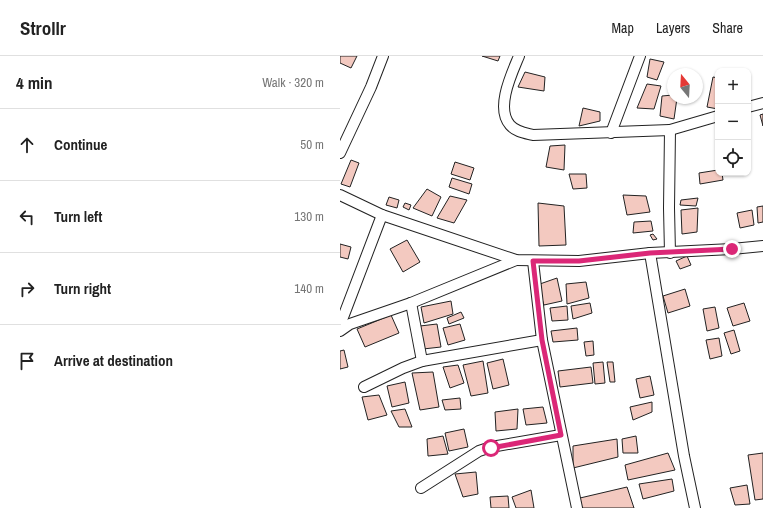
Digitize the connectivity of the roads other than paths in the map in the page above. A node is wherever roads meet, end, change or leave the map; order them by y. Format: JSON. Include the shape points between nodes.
{"nodes":[{"id":1,"x":383,"y":56,"type":"edge"},
{"id":2,"x":519,"y":56,"type":"edge"},
{"id":3,"x":640,"y":56,"type":"edge"},
{"id":4,"x":763,"y":103,"type":"edge"},
{"id":5,"x":751,"y":106,"type":"edge"},
{"id":6,"x":715,"y":117,"type":"edge"},
{"id":7,"x":670,"y":130,"type":"junction"},
{"id":8,"x":611,"y":133,"type":"junction"},
{"id":9,"x":340,"y":153,"type":"edge"},
{"id":10,"x":340,"y":194,"type":"edge"},
{"id":11,"x":382,"y":214,"type":"junction"},
{"id":12,"x":763,"y":246,"type":"edge"},
{"id":13,"x":670,"y":252,"type":"junction"},
{"id":14,"x":650,"y":253,"type":"junction"},
{"id":15,"x":516,"y":260,"type":"junction"},
{"id":16,"x":533,"y":261,"type":"junction"},
{"id":17,"x":411,"y":303,"type":"junction"},
{"id":18,"x":344,"y":321,"type":"edge"},
{"id":19,"x":340,"y":331,"type":"edge"},
{"id":20,"x":542,"y":340,"type":"junction"},
{"id":21,"x":422,"y":361,"type":"junction"},
{"id":22,"x":364,"y":387,"type":"dead end"},
{"id":23,"x":561,"y":435,"type":"junction"},
{"id":24,"x":421,"y":488,"type":"dead end"},
{"id":25,"x":577,"y":508,"type":"edge"},
{"id":26,"x":695,"y":508,"type":"edge"}],
"edges":[{"from":1,"to":9,"type":"street"},
{"from":2,"to":8,"type":"street","via":[[506,89],[505,115],[510,125],[518,131],[533,135]]},
{"from":3,"to":8,"type":"street"},
{"from":4,"to":5,"type":"street"},
{"from":6,"to":7,"type":"street"},
{"from":7,"to":8,"type":"street"},
{"from":7,"to":13,"type":"street"},
{"from":10,"to":11,"type":"street"},
{"from":11,"to":15,"type":"street"},
{"from":11,"to":18,"type":"street"},
{"from":12,"to":13,"type":"street"},
{"from":13,"to":14,"type":"street"},
{"from":14,"to":16,"type":"street","via":[[579,261]]},
{"from":14,"to":26,"type":"street"},
{"from":15,"to":16,"type":"street"},
{"from":15,"to":17,"type":"street"},
{"from":16,"to":20,"type":"street"},
{"from":17,"to":18,"type":"street"},
{"from":17,"to":21,"type":"street"},
{"from":18,"to":19,"type":"street"},
{"from":20,"to":21,"type":"street"},
{"from":20,"to":23,"type":"street"},
{"from":21,"to":22,"type":"street"},
{"from":23,"to":24,"type":"street","via":[[478,451]]},
{"from":23,"to":25,"type":"street"}]}
